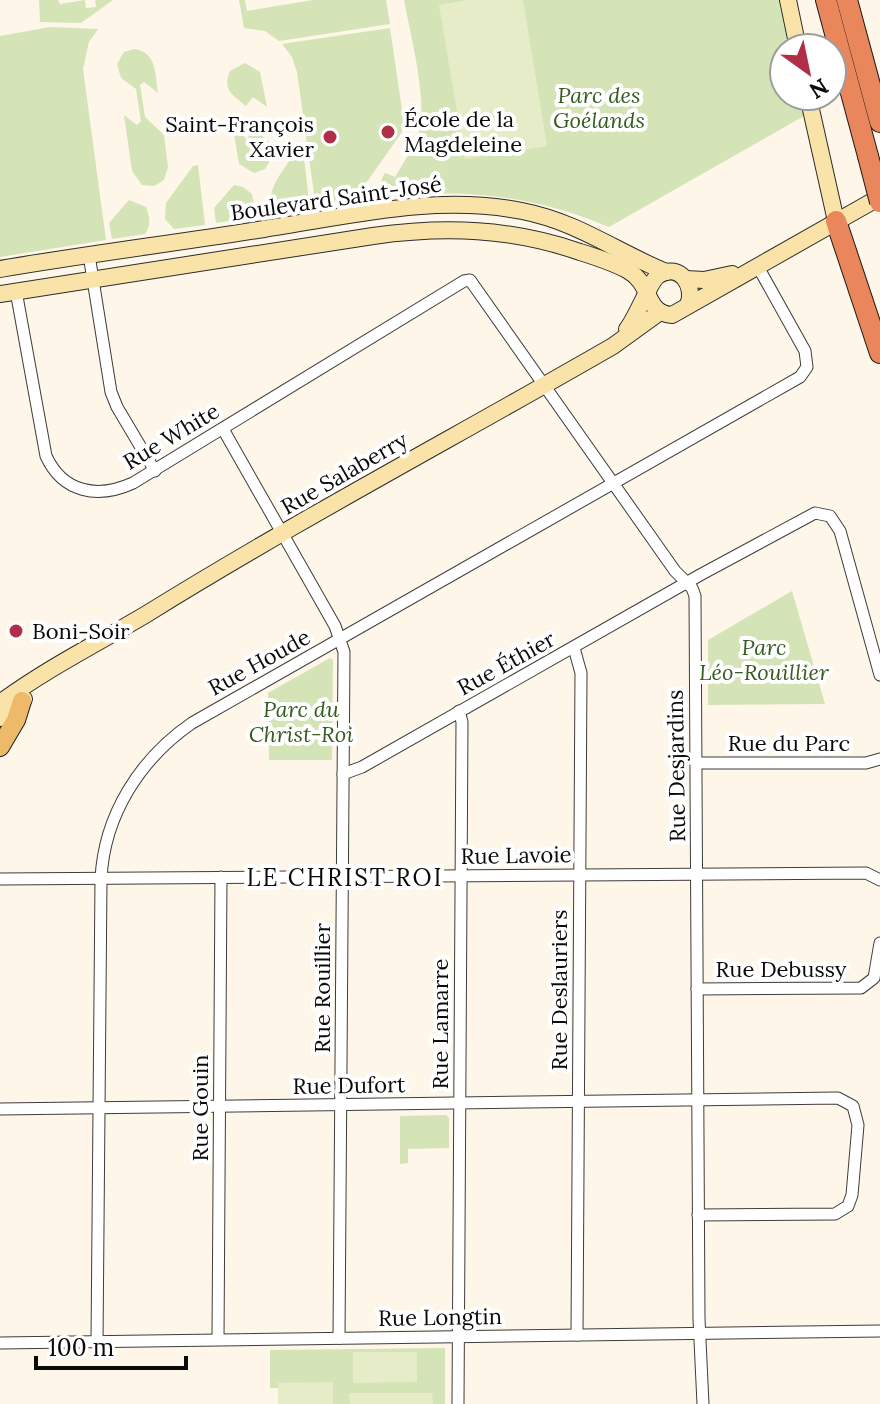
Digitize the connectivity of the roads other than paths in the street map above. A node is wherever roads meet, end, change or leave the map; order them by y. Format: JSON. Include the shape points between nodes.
{"nodes":[{"id":1,"x":788,"y":0,"type":"edge"},
{"id":2,"x":826,"y":0,"type":"edge"},
{"id":3,"x":847,"y":0,"type":"edge"},
{"id":4,"x":795,"y":32,"type":"edge"},
{"id":5,"x":811,"y":112,"type":"edge"},
{"id":6,"x":880,"y":122,"type":"edge"},
{"id":7,"x":880,"y":199,"type":"edge"},
{"id":8,"x":836,"y":221,"type":"junction"},
{"id":9,"x":89,"y":255,"type":"junction"},
{"id":10,"x":753,"y":267,"type":"junction"},
{"id":11,"x":0,"y":269,"type":"edge"},
{"id":12,"x":666,"y":272,"type":"junction"},
{"id":13,"x":686,"y":279,"type":"junction"},
{"id":14,"x":93,"y":280,"type":"junction"},
{"id":15,"x":462,"y":282,"type":"joint"},
{"id":16,"x":8,"y":293,"type":"edge"},
{"id":17,"x":649,"y":293,"type":"junction"},
{"id":18,"x":688,"y":305,"type":"junction"},
{"id":19,"x":660,"y":312,"type":"junction"},
{"id":20,"x":613,"y":346,"type":"junction"},
{"id":21,"x":880,"y":353,"type":"edge"},
{"id":22,"x":545,"y":385,"type":"junction"},
{"id":23,"x":223,"y":429,"type":"junction"},
{"id":24,"x":155,"y":471,"type":"junction"},
{"id":25,"x":614,"y":484,"type":"junction"},
{"id":26,"x":283,"y":533,"type":"junction"},
{"id":27,"x":687,"y":583,"type":"junction"},
{"id":28,"x":341,"y":639,"type":"junction"},
{"id":29,"x":99,"y":643,"type":"junction"},
{"id":30,"x":574,"y":648,"type":"junction"},
{"id":31,"x":880,"y":675,"type":"edge"},
{"id":32,"x":22,"y":701,"type":"junction"},
{"id":33,"x":0,"y":703,"type":"edge"},
{"id":34,"x":459,"y":711,"type":"junction"},
{"id":35,"x":0,"y":718,"type":"edge"},
{"id":36,"x":0,"y":747,"type":"edge"},
{"id":37,"x":880,"y":759,"type":"edge"},
{"id":38,"x":696,"y":763,"type":"junction"},
{"id":39,"x":343,"y":774,"type":"junction"},
{"id":40,"x":697,"y":873,"type":"junction"},
{"id":41,"x":580,"y":874,"type":"junction"},
{"id":42,"x":343,"y":876,"type":"junction"},
{"id":43,"x":461,"y":876,"type":"junction"},
{"id":44,"x":221,"y":877,"type":"junction"},
{"id":45,"x":0,"y":879,"type":"edge"},
{"id":46,"x":101,"y":879,"type":"junction"},
{"id":47,"x":880,"y":880,"type":"edge"},
{"id":48,"x":880,"y":943,"type":"edge"},
{"id":49,"x":697,"y":989,"type":"junction"},
{"id":50,"x":698,"y":1100,"type":"junction"},
{"id":51,"x":460,"y":1103,"type":"junction"},
{"id":52,"x":578,"y":1103,"type":"junction"},
{"id":53,"x":341,"y":1105,"type":"junction"},
{"id":54,"x":220,"y":1107,"type":"junction"},
{"id":55,"x":98,"y":1108,"type":"junction"},
{"id":56,"x":0,"y":1109,"type":"edge"},
{"id":57,"x":698,"y":1215,"type":"junction"},
{"id":58,"x":880,"y":1331,"type":"edge"},
{"id":59,"x":699,"y":1334,"type":"junction"},
{"id":60,"x":577,"y":1335,"type":"junction"},
{"id":61,"x":458,"y":1336,"type":"junction"},
{"id":62,"x":339,"y":1338,"type":"junction"},
{"id":63,"x":218,"y":1339,"type":"junction"},
{"id":64,"x":97,"y":1342,"type":"junction"},
{"id":65,"x":0,"y":1343,"type":"edge"},
{"id":66,"x":458,"y":1404,"type":"edge"},
{"id":67,"x":703,"y":1404,"type":"edge"}],
"edges":[{"from":1,"to":4,"type":"street"},
{"from":2,"to":7,"type":"highway","bridge":true},
{"from":3,"to":6,"type":"highway"},
{"from":5,"to":8,"type":"street"},
{"from":7,"to":8,"type":"street"},
{"from":8,"to":10,"type":"street"},
{"from":8,"to":21,"type":"highway"},
{"from":9,"to":11,"type":"street","name":"Boulevard Saint-José"},
{"from":9,"to":12,"type":"street","name":"Boulevard Saint-José","via":[[412,206],[458,204],[561,221]]},
{"from":9,"to":14,"type":"street"},
{"from":10,"to":13,"type":"street","via":[[710,279]]},
{"from":10,"to":18,"type":"street"},
{"from":10,"to":25,"type":"street","name":"Rue Houde","via":[[805,351],[804,373]]},
{"from":12,"to":13,"type":"street"},
{"from":12,"to":17,"type":"street","via":[[655,278]]},
{"from":13,"to":18,"type":"street","via":[[691,290]]},
{"from":14,"to":16,"type":"street","name":"Boulevard Saint-José"},
{"from":14,"to":17,"type":"street","name":"Boulevard Saint-José","via":[[401,232],[456,229],[554,243],[624,269]]},
{"from":14,"to":24,"type":"street","via":[[114,400]]},
{"from":15,"to":22,"type":"street","name":"Rue Desjardins","via":[[475,284]]},
{"from":15,"to":23,"type":"street","name":"Rue White"},
{"from":16,"to":24,"type":"street","name":"Rue White","via":[[53,469],[72,487],[95,493],[118,489]]},
{"from":17,"to":19,"type":"street"},
{"from":17,"to":20,"type":"street","name":"Rue Salaberry"},
{"from":18,"to":19,"type":"street","via":[[675,314]]},
{"from":19,"to":20,"type":"street","name":"Rue Salaberry"},
{"from":20,"to":22,"type":"street","name":"Rue Salaberry"},
{"from":22,"to":25,"type":"street","name":"Rue Desjardins"},
{"from":22,"to":26,"type":"street","name":"Rue Salaberry"},
{"from":23,"to":24,"type":"street","name":"Rue White"},
{"from":23,"to":26,"type":"street","name":"Rue Rouillier"},
{"from":25,"to":27,"type":"street","name":"Rue Desjardins"},
{"from":25,"to":28,"type":"street","name":"Rue Houde"},
{"from":26,"to":28,"type":"street","name":"Rue Rouillier"},
{"from":26,"to":29,"type":"street","name":"Rue Salaberry"},
{"from":27,"to":30,"type":"street","name":"Rue Éthier"},
{"from":27,"to":31,"type":"street","via":[[810,514],[830,516],[840,531]]},
{"from":27,"to":38,"type":"street","name":"Rue Desjardins","via":[[695,596]]},
{"from":28,"to":39,"type":"street","name":"Rue Rouillier"},
{"from":28,"to":46,"type":"street","name":"Rue Houde","via":[[199,719],[166,744],[123,799],[106,843]]},
{"from":29,"to":32,"type":"street","name":"Rue Salaberry"},
{"from":29,"to":33,"type":"street","name":"Rue Salaberry","via":[[35,677]]},
{"from":30,"to":34,"type":"street","name":"Rue Éthier"},
{"from":30,"to":41,"type":"street","name":"Rue Deslauriers","via":[[581,673]]},
{"from":32,"to":35,"type":"street","name":"Rue Salaberry"},
{"from":32,"to":36,"type":"main road"},
{"from":34,"to":39,"type":"street","name":"Rue Éthier"},
{"from":34,"to":43,"type":"street","name":"Rue Lamarre"},
{"from":37,"to":38,"type":"street","name":"Rue du Parc"},
{"from":38,"to":40,"type":"street","name":"Rue Desjardins"},
{"from":39,"to":42,"type":"street","name":"Rue Rouillier"},
{"from":40,"to":41,"type":"street","name":"Rue Lavoie"},
{"from":40,"to":47,"type":"street","via":[[866,873]]},
{"from":40,"to":49,"type":"street","name":"Rue Desjardins"},
{"from":41,"to":43,"type":"street","name":"Rue Lavoie"},
{"from":41,"to":52,"type":"street","name":"Rue Deslauriers"},
{"from":42,"to":43,"type":"street","name":"Rue Lavoie"},
{"from":42,"to":44,"type":"street","name":"Rue Lavoie"},
{"from":42,"to":53,"type":"street","name":"Rue Rouillier"},
{"from":43,"to":51,"type":"street","name":"Rue Lamarre"},
{"from":44,"to":46,"type":"street","name":"Rue Lavoie"},
{"from":44,"to":54,"type":"street","name":"Rue Gouin"},
{"from":45,"to":46,"type":"street","name":"Rue Lavoie"},
{"from":46,"to":55,"type":"street","name":"Rue Houde"},
{"from":48,"to":49,"type":"street","name":"Rue Debussy","via":[[874,978],[861,988]]},
{"from":49,"to":50,"type":"street","name":"Rue Desjardins"},
{"from":50,"to":52,"type":"street","name":"Rue Dufort"},
{"from":50,"to":57,"type":"street","name":"Rue Desjardins"},
{"from":50,"to":57,"type":"street","name":"Rue Dufort","via":[[838,1098],[848,1101],[858,1118],[851,1201],[840,1213]]},
{"from":51,"to":52,"type":"street","name":"Rue Dufort"},
{"from":51,"to":53,"type":"street","name":"Rue Dufort"},
{"from":51,"to":61,"type":"street","name":"Rue Lamarre"},
{"from":52,"to":60,"type":"street","name":"Rue Deslauriers"},
{"from":53,"to":54,"type":"street","name":"Rue Dufort"},
{"from":53,"to":62,"type":"street","name":"Rue Rouillier"},
{"from":54,"to":55,"type":"street","name":"Rue Dufort"},
{"from":54,"to":63,"type":"street","name":"Rue Gouin"},
{"from":55,"to":56,"type":"street","name":"Rue Dufort"},
{"from":55,"to":64,"type":"street","name":"Rue Houde"},
{"from":57,"to":59,"type":"street","name":"Rue Desjardins"},
{"from":58,"to":59,"type":"street","name":"Rue Longtin"},
{"from":59,"to":60,"type":"street","name":"Rue Longtin"},
{"from":59,"to":67,"type":"street","name":"Rue Desjardins"},
{"from":60,"to":61,"type":"street","name":"Rue Longtin"},
{"from":61,"to":62,"type":"street","name":"Rue Longtin"},
{"from":61,"to":66,"type":"street","name":"Rue Lamarre"},
{"from":62,"to":63,"type":"street","name":"Rue Longtin"},
{"from":63,"to":64,"type":"street","name":"Rue Longtin"},
{"from":64,"to":65,"type":"street","name":"Rue Longtin"}]}
